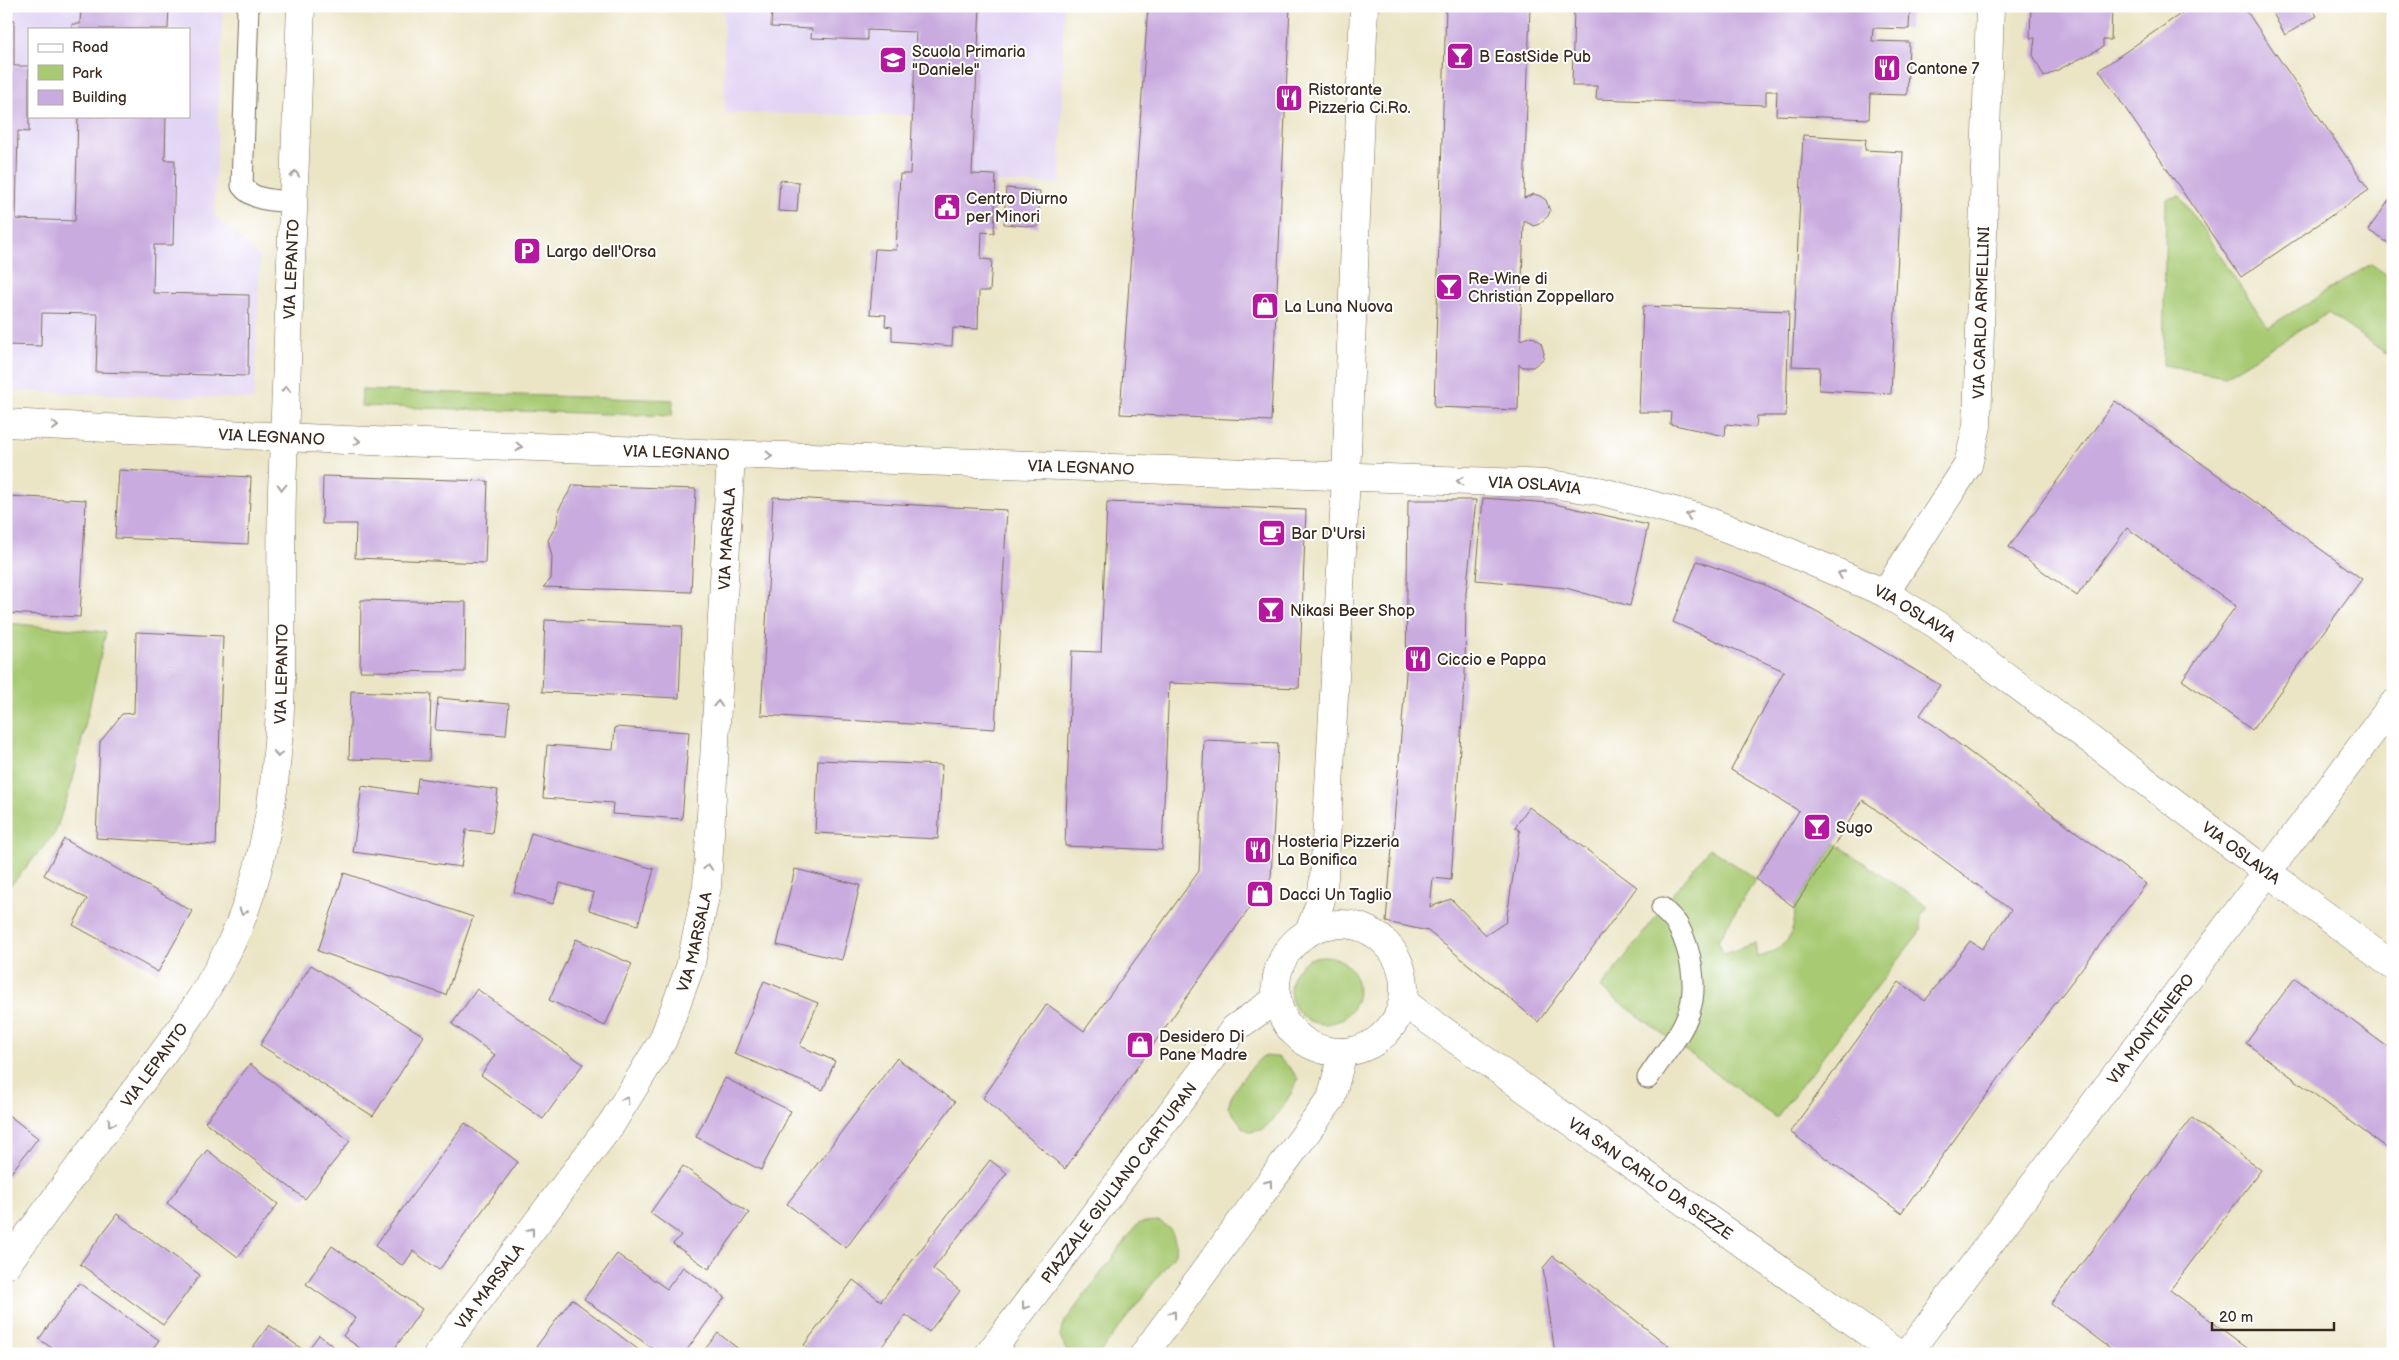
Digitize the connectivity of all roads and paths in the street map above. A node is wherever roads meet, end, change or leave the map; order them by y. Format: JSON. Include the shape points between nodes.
{"nodes":[{"id":1,"x":248,"y":6,"type":"edge"},
{"id":2,"x":301,"y":6,"type":"edge"},
{"id":3,"x":1364,"y":6,"type":"edge"},
{"id":4,"x":1990,"y":6,"type":"edge"},
{"id":5,"x":294,"y":202,"type":"junction"},
{"id":6,"x":6,"y":422,"type":"edge"},
{"id":7,"x":284,"y":438,"type":"junction"},
{"id":8,"x":731,"y":455,"type":"junction"},
{"id":9,"x":1346,"y":478,"type":"junction"},
{"id":10,"x":1885,"y":593,"type":"junction"},
{"id":11,"x":2393,"y":704,"type":"edge"},
{"id":12,"x":2269,"y":872,"type":"junction"},
{"id":13,"x":1662,"y":908,"type":"dead end"},
{"id":14,"x":1309,"y":932,"type":"junction"},
{"id":15,"x":2393,"y":966,"type":"edge"},
{"id":16,"x":1277,"y":999,"type":"junction"},
{"id":17,"x":1403,"y":1002,"type":"junction"},
{"id":18,"x":1343,"y":1052,"type":"junction"},
{"id":19,"x":1648,"y":1078,"type":"dead end"},
{"id":20,"x":6,"y":1264,"type":"edge"},
{"id":21,"x":438,"y":1354,"type":"edge"},
{"id":22,"x":989,"y":1354,"type":"edge"},
{"id":23,"x":1144,"y":1354,"type":"edge"},
{"id":24,"x":1898,"y":1354,"type":"edge"},
{"id":25,"x":1907,"y":1354,"type":"edge"}],
"edges":[{"from":1,"to":5,"type":"lane","via":[[242,186],[259,198]]},
{"from":5,"to":2,"type":"street","name":"VIA LEPANTO","one_way":true},
{"from":3,"to":9,"type":"street"},
{"from":4,"to":10,"type":"street","name":"VIA CARLO ARMELLINI","via":[[1974,447],[1963,472]]},
{"from":7,"to":5,"type":"street","name":"VIA LEPANTO","one_way":true},
{"from":6,"to":7,"type":"street","name":"VIA LEGNANO","one_way":true},
{"from":7,"to":8,"type":"street","name":"VIA LEGNANO","one_way":true},
{"from":7,"to":20,"type":"street","name":"VIA LEPANTO","one_way":true,"via":[[280,722],[276,781],[266,836],[239,926],[218,972],[187,1018]]},
{"from":8,"to":9,"type":"street","name":"VIA LEGNANO","one_way":true},
{"from":21,"to":8,"type":"street","name":"VIA MARSALA","one_way":true,"via":[[612,1123],[663,1040],[690,968],[707,887]]},
{"from":10,"to":9,"type":"street","name":"VIA OSLAVIA","one_way":true,"via":[[1789,552],[1697,518],[1599,491],[1550,484]]},
{"from":9,"to":14,"type":"street","via":[[1324,878],[1320,903]]},
{"from":10,"to":12,"type":"street","name":"VIA OSLAVIA","via":[[1937,625]]},
{"from":11,"to":12,"type":"street","name":"VIA MONTENERO"},
{"from":12,"to":15,"type":"street","name":"VIA OSLAVIA"},
{"from":12,"to":25,"type":"street","name":"VIA MONTENERO"},
{"from":13,"to":19,"type":"lane","via":[[1677,925],[1689,955],[1692,1001],[1678,1032]]},
{"from":14,"to":16,"type":"street","via":[[1293,944],[1282,960],[1277,979]]},
{"from":14,"to":17,"type":"street","via":[[1329,925],[1350,925],[1369,932],[1386,944],[1398,961],[1404,980]]},
{"from":16,"to":18,"type":"street","via":[[1283,1017],[1294,1032],[1325,1050]]},
{"from":16,"to":22,"type":"street","name":"PIAZZALE GIULIANO CARTURAN","one_way":true,"via":[[1235,1028]]},
{"from":17,"to":18,"type":"street","via":[[1395,1021],[1382,1037],[1364,1048]]},
{"from":17,"to":24,"type":"street","name":"VIA SAN CARLO DA SEZZE"},
{"from":23,"to":18,"type":"street","one_way":true,"via":[[1331,1099]]}]}
